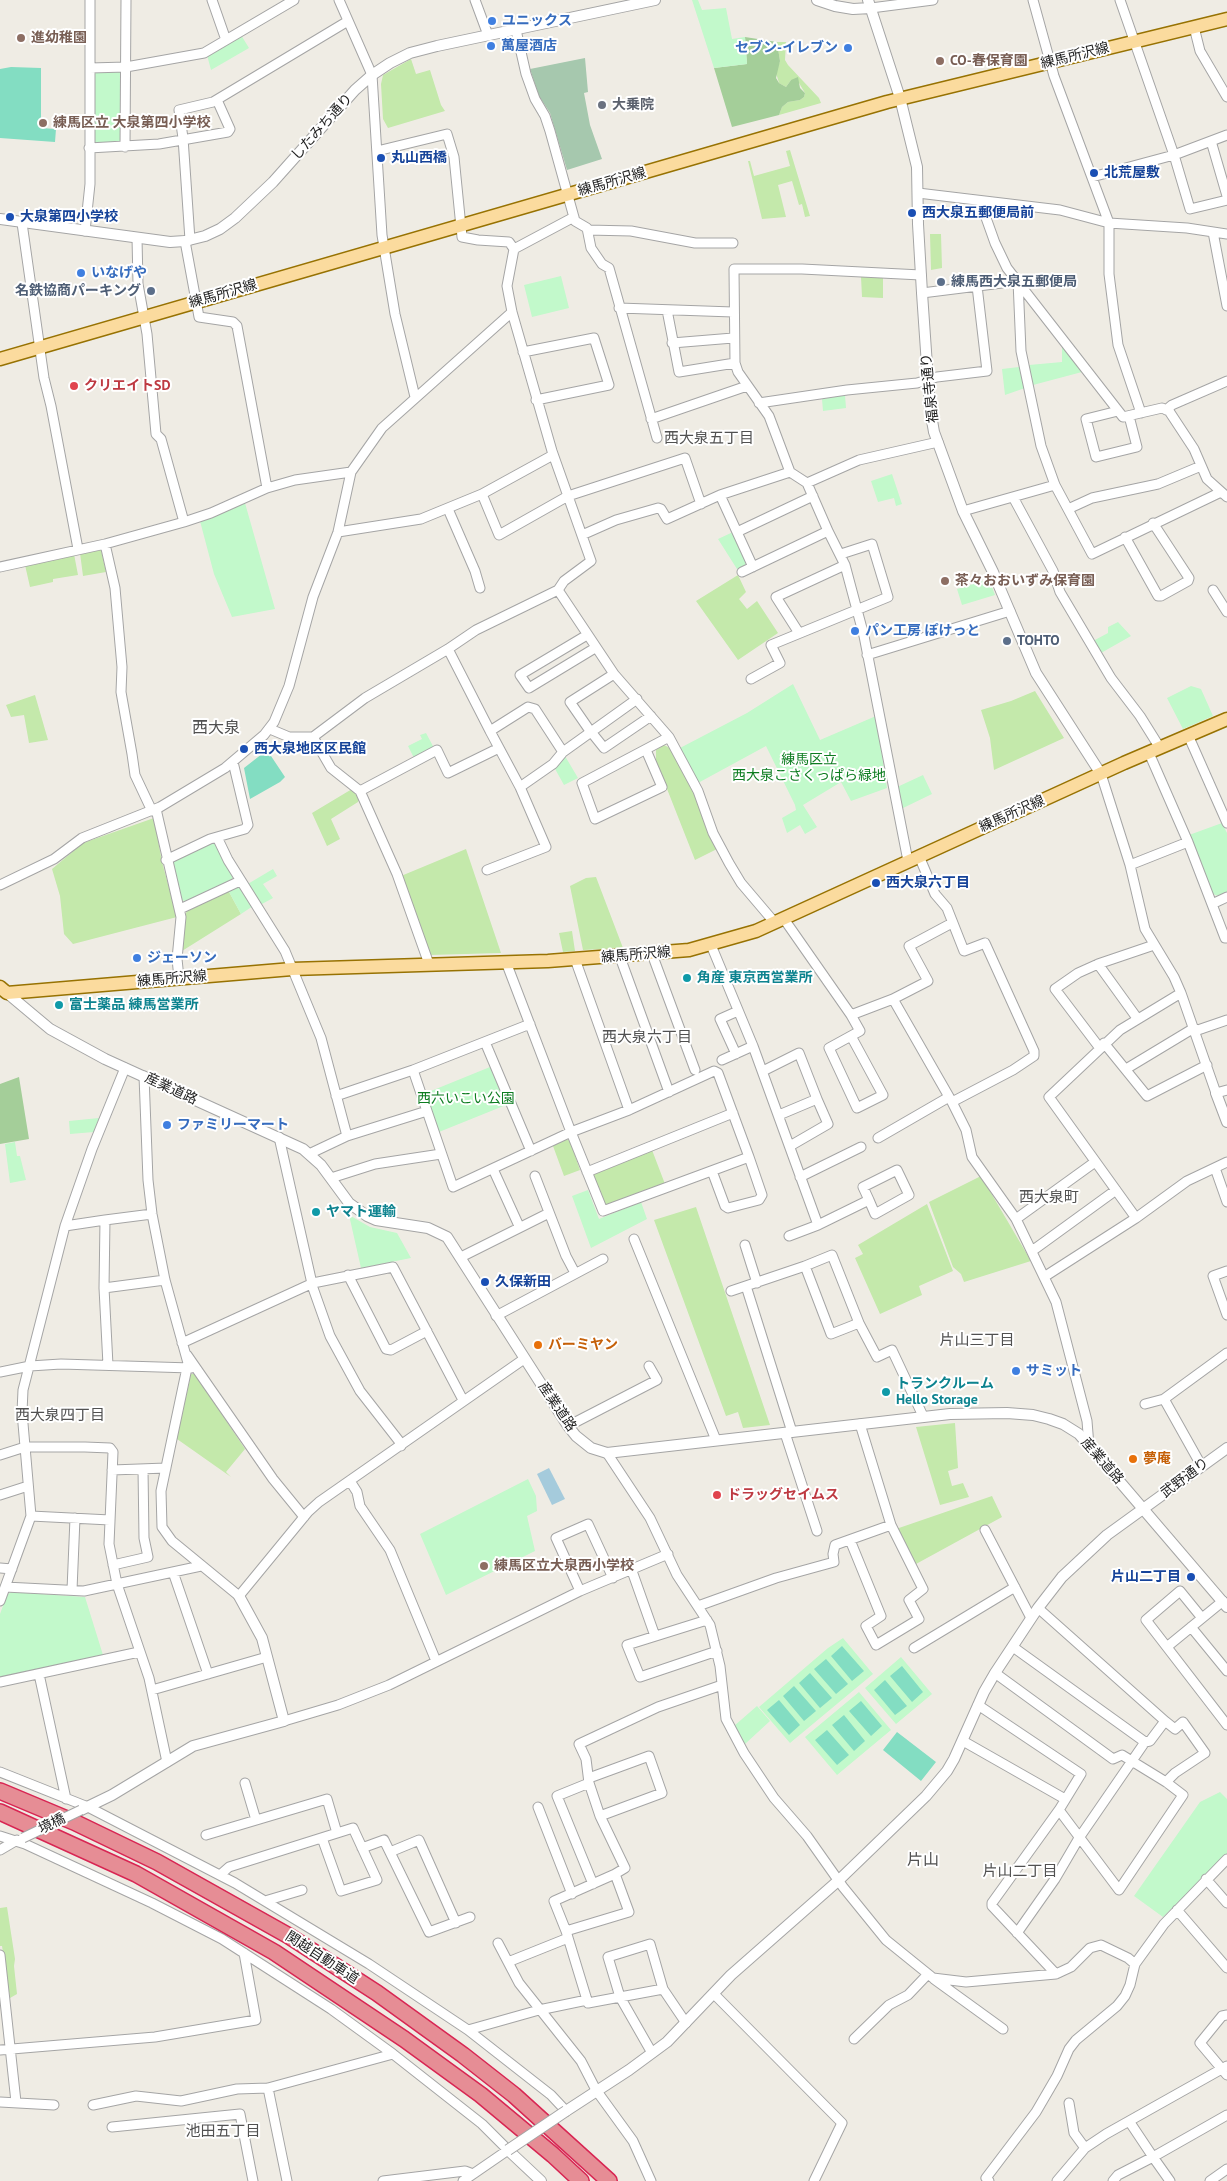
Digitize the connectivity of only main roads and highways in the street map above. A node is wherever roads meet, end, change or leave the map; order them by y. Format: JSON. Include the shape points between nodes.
{"nodes":[{"id":1,"x":1227,"y":19,"type":"edge"},
{"id":2,"x":0,"y":359,"type":"edge"},
{"id":3,"x":1227,"y":719,"type":"edge"},
{"id":4,"x":3,"y":990,"type":"edge"},
{"id":5,"x":0,"y":1791,"type":"edge"},
{"id":6,"x":0,"y":1812,"type":"edge"},
{"id":7,"x":581,"y":2181,"type":"edge"},
{"id":8,"x":609,"y":2181,"type":"edge"}],
"edges":[{"from":1,"to":2,"type":"main road","name":"練馬所沢線","via":[[900,98]]},
{"from":3,"to":4,"type":"main road","name":"練馬所沢線","via":[[756,932],[689,950],[575,959],[292,969]]},
{"from":5,"to":8,"type":"highway","name":"関越自動車道","via":[[157,1862],[289,1936],[463,2055],[514,2095]]},
{"from":6,"to":7,"type":"highway","name":"関越自動車道","via":[[136,1874],[274,1952],[481,2095]]}]}
